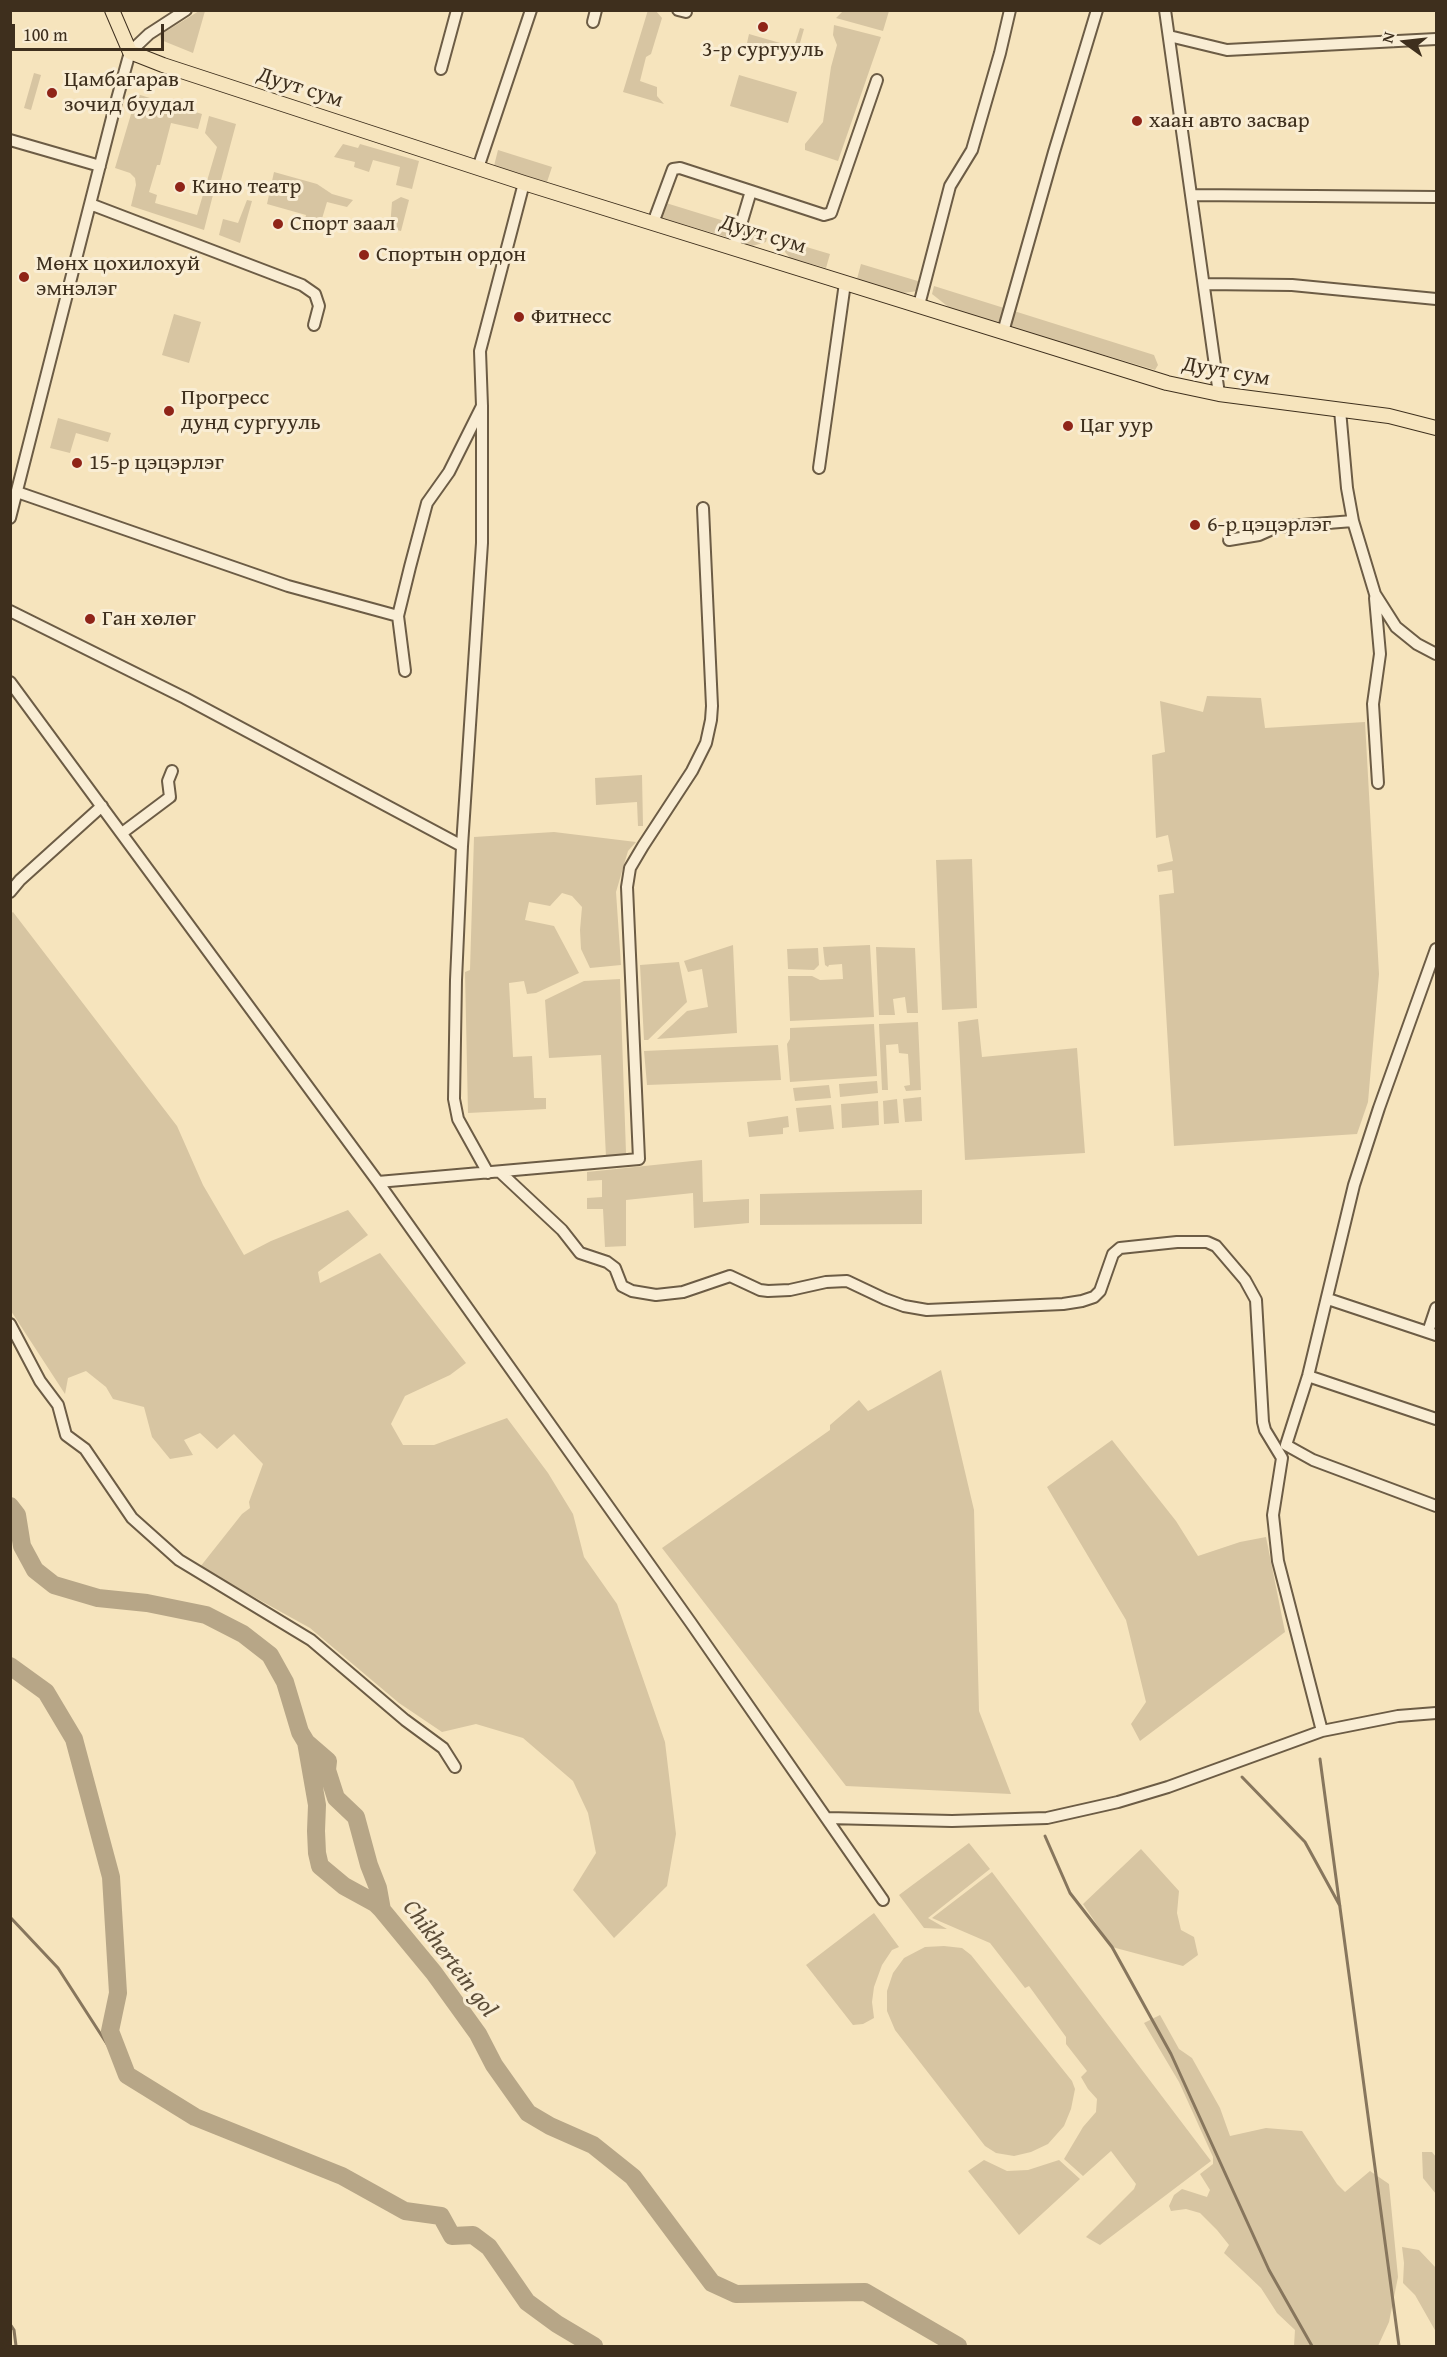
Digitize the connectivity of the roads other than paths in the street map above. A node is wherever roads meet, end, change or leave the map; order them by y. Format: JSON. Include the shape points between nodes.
{"nodes":[{"id":1,"x":112,"y":10,"type":"edge"},
{"id":2,"x":186,"y":10,"type":"edge"},
{"id":3,"x":457,"y":10,"type":"edge"},
{"id":4,"x":531,"y":10,"type":"edge"},
{"id":5,"x":596,"y":10,"type":"edge"},
{"id":6,"x":1010,"y":10,"type":"edge"},
{"id":7,"x":1097,"y":10,"type":"edge"},
{"id":8,"x":1165,"y":10,"type":"edge"},
{"id":9,"x":593,"y":22,"type":"dead end"},
{"id":10,"x":1170,"y":36,"type":"junction"},
{"id":11,"x":1437,"y":39,"type":"edge"},
{"id":12,"x":130,"y":52,"type":"junction"},
{"id":13,"x":441,"y":69,"type":"dead end"},
{"id":14,"x":877,"y":81,"type":"dead end"},
{"id":15,"x":10,"y":140,"type":"edge"},
{"id":16,"x":100,"y":166,"type":"junction"},
{"id":17,"x":478,"y":168,"type":"junction"},
{"id":18,"x":524,"y":183,"type":"junction"},
{"id":19,"x":751,"y":191,"type":"junction"},
{"id":20,"x":1191,"y":195,"type":"junction"},
{"id":21,"x":1437,"y":197,"type":"edge"},
{"id":22,"x":90,"y":204,"type":"junction"},
{"id":23,"x":653,"y":222,"type":"junction"},
{"id":24,"x":734,"y":248,"type":"junction"},
{"id":25,"x":845,"y":282,"type":"junction"},
{"id":26,"x":1204,"y":284,"type":"junction"},
{"id":27,"x":1437,"y":298,"type":"edge"},
{"id":28,"x":919,"y":305,"type":"junction"},
{"id":29,"x":314,"y":325,"type":"dead end"},
{"id":30,"x":1003,"y":332,"type":"junction"},
{"id":31,"x":1219,"y":394,"type":"junction"},
{"id":32,"x":482,"y":406,"type":"junction"},
{"id":33,"x":1340,"y":410,"type":"junction"},
{"id":34,"x":1437,"y":428,"type":"edge"},
{"id":35,"x":819,"y":468,"type":"dead end"},
{"id":36,"x":17,"y":492,"type":"junction"},
{"id":37,"x":703,"y":508,"type":"dead end"},
{"id":38,"x":10,"y":518,"type":"edge"},
{"id":39,"x":1353,"y":520,"type":"junction"},
{"id":40,"x":1229,"y":540,"type":"dead end"},
{"id":41,"x":1375,"y":594,"type":"junction"},
{"id":42,"x":10,"y":611,"type":"edge"},
{"id":43,"x":398,"y":616,"type":"junction"},
{"id":44,"x":1437,"y":654,"type":"edge"},
{"id":45,"x":405,"y":671,"type":"dead end"},
{"id":46,"x":10,"y":682,"type":"edge"},
{"id":47,"x":172,"y":771,"type":"dead end"},
{"id":48,"x":1378,"y":783,"type":"dead end"},
{"id":49,"x":102,"y":806,"type":"junction"},
{"id":50,"x":122,"y":833,"type":"junction"},
{"id":51,"x":462,"y":846,"type":"junction"},
{"id":52,"x":10,"y":892,"type":"edge"},
{"id":53,"x":1437,"y":949,"type":"edge"},
{"id":54,"x":500,"y":1172,"type":"junction"},
{"id":55,"x":488,"y":1173,"type":"junction"},
{"id":56,"x":378,"y":1182,"type":"junction"},
{"id":57,"x":1328,"y":1299,"type":"junction"},
{"id":58,"x":1437,"y":1308,"type":"edge"},
{"id":59,"x":10,"y":1324,"type":"edge"},
{"id":60,"x":1432,"y":1333,"type":"edge"},
{"id":61,"x":1308,"y":1376,"type":"junction"},
{"id":62,"x":1437,"y":1419,"type":"edge"},
{"id":63,"x":1286,"y":1445,"type":"junction"},
{"id":64,"x":1282,"y":1458,"type":"junction"},
{"id":65,"x":1437,"y":1506,"type":"edge"},
{"id":66,"x":1437,"y":1713,"type":"edge"},
{"id":67,"x":1322,"y":1731,"type":"junction"},
{"id":68,"x":455,"y":1767,"type":"dead end"},
{"id":69,"x":828,"y":1818,"type":"junction"},
{"id":70,"x":884,"y":1900,"type":"dead end"}],
"edges":[{"from":1,"to":12,"type":"main road"},
{"from":2,"to":12,"type":"street"},
{"from":3,"to":13,"type":"street"},
{"from":4,"to":17,"type":"street"},
{"from":5,"to":9,"type":"street"},
{"from":6,"to":28,"type":"street","via":[[972,150],[950,186]]},
{"from":7,"to":30,"type":"street"},
{"from":8,"to":10,"type":"street"},
{"from":10,"to":11,"type":"street","via":[[1227,50]]},
{"from":10,"to":20,"type":"street"},
{"from":12,"to":16,"type":"street"},
{"from":12,"to":17,"type":"main road","name":"Дуут сум"},
{"from":14,"to":19,"type":"street","via":[[831,213],[824,215]]},
{"from":15,"to":16,"type":"street"},
{"from":16,"to":22,"type":"street"},
{"from":17,"to":18,"type":"main road","name":"Дуут сум"},
{"from":18,"to":23,"type":"main road","name":"Дуут сум"},
{"from":18,"to":32,"type":"street","via":[[480,351]]},
{"from":19,"to":23,"type":"street","via":[[676,167]]},
{"from":19,"to":24,"type":"street"},
{"from":20,"to":21,"type":"street"},
{"from":20,"to":26,"type":"street"},
{"from":22,"to":29,"type":"street","via":[[302,285],[315,294],[319,306]]},
{"from":22,"to":36,"type":"street"},
{"from":23,"to":24,"type":"main road","name":"Дуут сум"},
{"from":24,"to":25,"type":"main road","name":"Дуут сум"},
{"from":25,"to":28,"type":"main road","name":"Дуут сум"},
{"from":25,"to":35,"type":"street"},
{"from":26,"to":27,"type":"street","via":[[1293,285]]},
{"from":26,"to":31,"type":"street"},
{"from":28,"to":30,"type":"main road","name":"Дуут сум"},
{"from":30,"to":31,"type":"main road","name":"Дуут сум","via":[[1167,383]]},
{"from":31,"to":33,"type":"main road","name":"Дуут сум"},
{"from":32,"to":43,"type":"street","via":[[449,472],[427,503]]},
{"from":32,"to":51,"type":"street","via":[[483,543]]},
{"from":33,"to":34,"type":"main road","name":"Дуут сум","via":[[1389,416]]},
{"from":33,"to":39,"type":"street"},
{"from":36,"to":38,"type":"street"},
{"from":36,"to":43,"type":"street","via":[[288,586]]},
{"from":37,"to":54,"type":"street","via":[[711,720],[706,743],[692,771],[630,868],[627,887],[639,1159]]},
{"from":39,"to":40,"type":"street","via":[[1277,527],[1259,535]]},
{"from":39,"to":41,"type":"street"},
{"from":41,"to":44,"type":"street","via":[[1396,627]]},
{"from":41,"to":48,"type":"street","via":[[1380,654],[1373,704]]},
{"from":42,"to":51,"type":"street","via":[[185,698]]},
{"from":43,"to":45,"type":"street"},
{"from":46,"to":49,"type":"street"},
{"from":47,"to":50,"type":"street","via":[[168,780],[170,797]]},
{"from":49,"to":50,"type":"street"},
{"from":49,"to":52,"type":"street"},
{"from":50,"to":56,"type":"street"},
{"from":51,"to":55,"type":"street","via":[[454,1099],[458,1119]]},
{"from":53,"to":57,"type":"street","via":[[1354,1185]]},
{"from":54,"to":55,"type":"street"},
{"from":54,"to":64,"type":"street","via":[[562,1230],[580,1253],[607,1262],[615,1268],[622,1286],[632,1292],[650,1294],[683,1292],[730,1276],[768,1291],[847,1281],[904,1306],[927,1310],[1063,1304],[1082,1301],[1100,1292],[1113,1254],[1120,1248],[1208,1242],[1227,1257],[1256,1300],[1263,1422]]},
{"from":55,"to":56,"type":"street"},
{"from":56,"to":69,"type":"street"},
{"from":57,"to":60,"type":"street"},
{"from":57,"to":61,"type":"street"},
{"from":58,"to":60,"type":"street"},
{"from":59,"to":68,"type":"street","via":[[40,1382],[58,1405],[66,1435],[85,1449],[132,1518],[179,1560],[311,1640],[443,1748]]},
{"from":61,"to":62,"type":"street"},
{"from":61,"to":63,"type":"street"},
{"from":63,"to":64,"type":"street"},
{"from":63,"to":65,"type":"street","via":[[1313,1460]]},
{"from":64,"to":67,"type":"street","via":[[1273,1515],[1278,1561]]},
{"from":66,"to":67,"type":"street","via":[[1398,1716]]},
{"from":67,"to":69,"type":"street","via":[[1168,1788],[1047,1818]]},
{"from":69,"to":70,"type":"street"}]}
